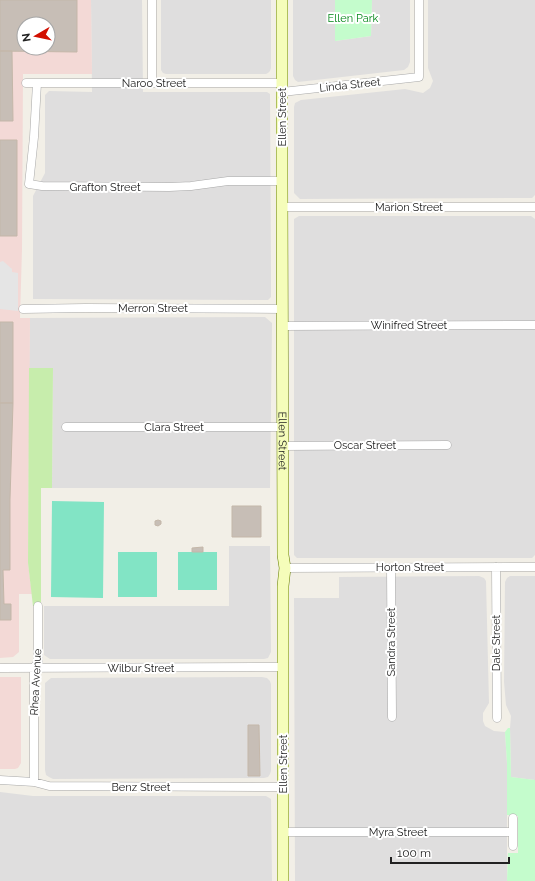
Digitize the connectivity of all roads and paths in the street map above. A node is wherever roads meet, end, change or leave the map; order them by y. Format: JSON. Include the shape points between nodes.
{"nodes":[{"id":1,"x":152,"y":0,"type":"edge"},
{"id":2,"x":282,"y":0,"type":"edge"},
{"id":3,"x":419,"y":0,"type":"edge"},
{"id":4,"x":26,"y":83,"type":"dead end"},
{"id":5,"x":37,"y":83,"type":"junction"},
{"id":6,"x":152,"y":83,"type":"junction"},
{"id":7,"x":282,"y":88,"type":"junction"},
{"id":8,"x":282,"y":181,"type":"junction"},
{"id":9,"x":282,"y":207,"type":"junction"},
{"id":10,"x":535,"y":207,"type":"edge"},
{"id":11,"x":282,"y":308,"type":"junction"},
{"id":12,"x":23,"y":309,"type":"dead end"},
{"id":13,"x":535,"y":325,"type":"edge"},
{"id":14,"x":283,"y":326,"type":"junction"},
{"id":15,"x":66,"y":427,"type":"dead end"},
{"id":16,"x":283,"y":428,"type":"junction"},
{"id":17,"x":446,"y":445,"type":"dead end"},
{"id":18,"x":283,"y":446,"type":"junction"},
{"id":19,"x":496,"y":567,"type":"junction"},
{"id":20,"x":535,"y":567,"type":"edge"},
{"id":21,"x":285,"y":568,"type":"junction"},
{"id":22,"x":391,"y":568,"type":"junction"},
{"id":23,"x":38,"y":606,"type":"dead end"},
{"id":24,"x":0,"y":668,"type":"edge"},
{"id":25,"x":34,"y":668,"type":"junction"},
{"id":26,"x":283,"y":668,"type":"junction"},
{"id":27,"x":392,"y":717,"type":"dead end"},
{"id":28,"x":497,"y":718,"type":"dead end"},
{"id":29,"x":0,"y":780,"type":"edge"},
{"id":30,"x":34,"y":782,"type":"junction"},
{"id":31,"x":283,"y":787,"type":"junction"},
{"id":32,"x":513,"y":818,"type":"dead end"},
{"id":33,"x":283,"y":832,"type":"junction"},
{"id":34,"x":513,"y":832,"type":"junction"},
{"id":35,"x":513,"y":846,"type":"dead end"},
{"id":36,"x":283,"y":881,"type":"edge"}],
"edges":[{"from":1,"to":6,"type":"street"},
{"from":2,"to":7,"type":"street","name":"Ellen Street"},
{"from":3,"to":7,"type":"street","name":"Linda Street","via":[[419,77]]},
{"from":4,"to":5,"type":"street","name":"Naroo Street"},
{"from":5,"to":6,"type":"street","name":"Naroo Street"},
{"from":5,"to":8,"type":"street","name":"Grafton Street","via":[[29,184],[169,187],[228,181]]},
{"from":6,"to":7,"type":"street","name":"Naroo Street"},
{"from":7,"to":8,"type":"street","name":"Ellen Street"},
{"from":8,"to":9,"type":"street","name":"Ellen Street"},
{"from":9,"to":10,"type":"street","name":"Marion Street"},
{"from":9,"to":11,"type":"street","name":"Ellen Street"},
{"from":11,"to":12,"type":"street","name":"Merron Street"},
{"from":11,"to":14,"type":"street","name":"Ellen Street"},
{"from":13,"to":14,"type":"street","name":"Winifred Street"},
{"from":14,"to":16,"type":"street","name":"Ellen Street"},
{"from":15,"to":16,"type":"street","name":"Clara Street"},
{"from":16,"to":18,"type":"street","name":"Ellen Street"},
{"from":17,"to":18,"type":"street","name":"Oscar Street"},
{"from":18,"to":21,"type":"street","name":"Ellen Street"},
{"from":19,"to":20,"type":"street","name":"Horton Street"},
{"from":19,"to":22,"type":"street","name":"Horton Street"},
{"from":19,"to":28,"type":"street","name":"Dale Street"},
{"from":21,"to":22,"type":"street","name":"Horton Street"},
{"from":21,"to":26,"type":"street","name":"Ellen Street"},
{"from":22,"to":27,"type":"street","name":"Sandra Street"},
{"from":23,"to":25,"type":"street","name":"Rhea Avenue","via":[[38,662]]},
{"from":24,"to":25,"type":"street","name":"Wilbur Street"},
{"from":25,"to":26,"type":"street","name":"Wilbur Street"},
{"from":25,"to":30,"type":"street","name":"Rhea Avenue"},
{"from":26,"to":31,"type":"street","name":"Ellen Street"},
{"from":29,"to":30,"type":"street","name":"Benz Street"},
{"from":30,"to":31,"type":"street","name":"Benz Street","via":[[49,786]]},
{"from":31,"to":33,"type":"street","name":"Ellen Street"},
{"from":32,"to":34,"type":"street"},
{"from":33,"to":34,"type":"street","name":"Myra Street"},
{"from":33,"to":36,"type":"street","name":"Ellen Street"},
{"from":34,"to":35,"type":"street"}]}
